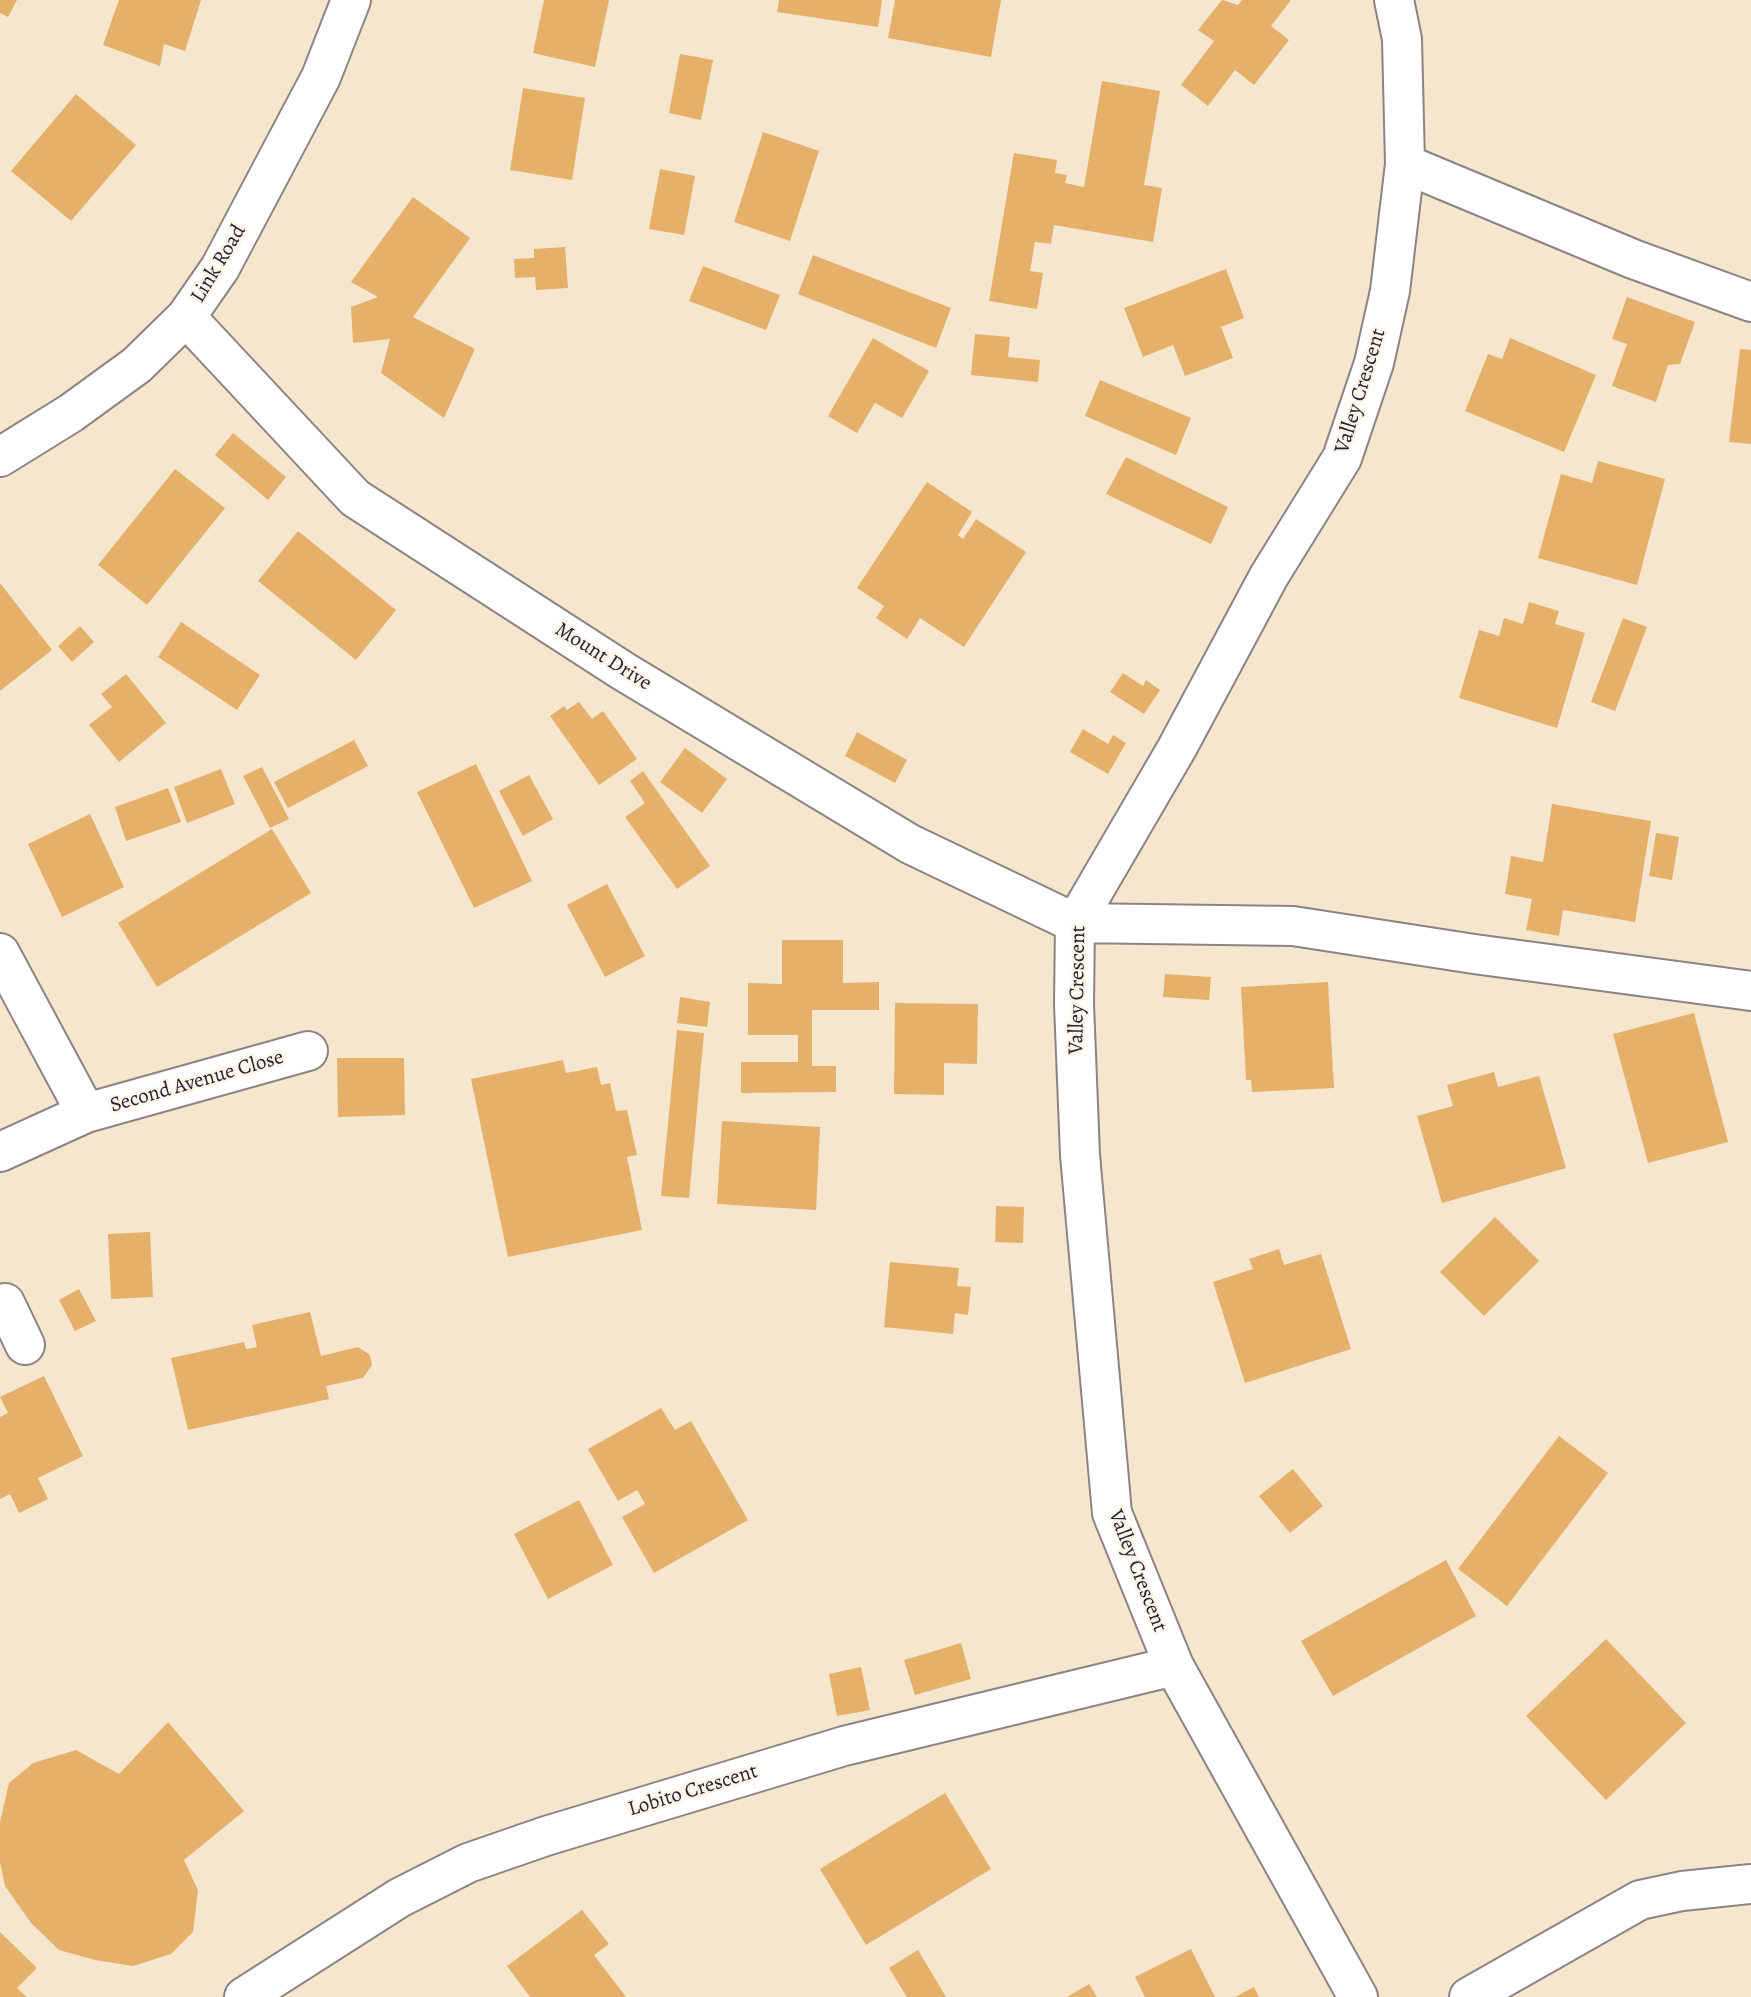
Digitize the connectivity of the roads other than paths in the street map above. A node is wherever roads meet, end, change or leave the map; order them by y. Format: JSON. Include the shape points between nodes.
{"nodes":[{"id":1,"x":351,"y":0,"type":"edge"},
{"id":2,"x":1394,"y":0,"type":"edge"},
{"id":3,"x":1405,"y":164,"type":"junction"},
{"id":4,"x":1751,"y":302,"type":"edge"},
{"id":5,"x":186,"y":317,"type":"junction"},
{"id":6,"x":0,"y":457,"type":"edge"},
{"id":7,"x":1075,"y":923,"type":"junction"},
{"id":8,"x":0,"y":953,"type":"edge"},
{"id":9,"x":1751,"y":991,"type":"edge"},
{"id":10,"x":308,"y":1051,"type":"dead end"},
{"id":11,"x":86,"y":1113,"type":"junction"},
{"id":12,"x":0,"y":1152,"type":"edge"},
{"id":13,"x":0,"y":1305,"type":"edge"},
{"id":14,"x":25,"y":1345,"type":"dead end"},
{"id":15,"x":1174,"y":1666,"type":"junction"},
{"id":16,"x":1751,"y":1884,"type":"edge"},
{"id":17,"x":244,"y":1997,"type":"edge"},
{"id":18,"x":1358,"y":1997,"type":"edge"},
{"id":19,"x":1469,"y":1997,"type":"edge"}],
"edges":[{"from":1,"to":5,"type":"street","name":"Link Road","via":[[321,78],[220,268]]},
{"from":2,"to":3,"type":"street","name":"Valley Crescent","via":[[1402,39]]},
{"from":3,"to":4,"type":"street","via":[[1633,259]]},
{"from":3,"to":7,"type":"street","name":"Valley Crescent","via":[[1390,291],[1374,363],[1342,458],[1269,576],[1177,748]]},
{"from":5,"to":6,"type":"street","name":"Link Road","via":[[137,365]]},
{"from":5,"to":7,"type":"street","name":"Mount Drive","via":[[355,498],[623,671],[910,844]]},
{"from":7,"to":9,"type":"street","via":[[1293,926]]},
{"from":7,"to":15,"type":"street","name":"Valley Crescent","via":[[1080,1155],[1112,1513]]},
{"from":8,"to":11,"type":"street"},
{"from":10,"to":11,"type":"street","name":"Second Avenue Close"},
{"from":11,"to":12,"type":"street","name":"Second Avenue Close"},
{"from":13,"to":14,"type":"street","via":[[5,1303]]},
{"from":15,"to":17,"type":"street","name":"Lobito Crescent","via":[[844,1746],[468,1863],[399,1898]]},
{"from":15,"to":18,"type":"street","name":"Valley Crescent"},
{"from":16,"to":19,"type":"street","via":[[1640,1900]]}]}
